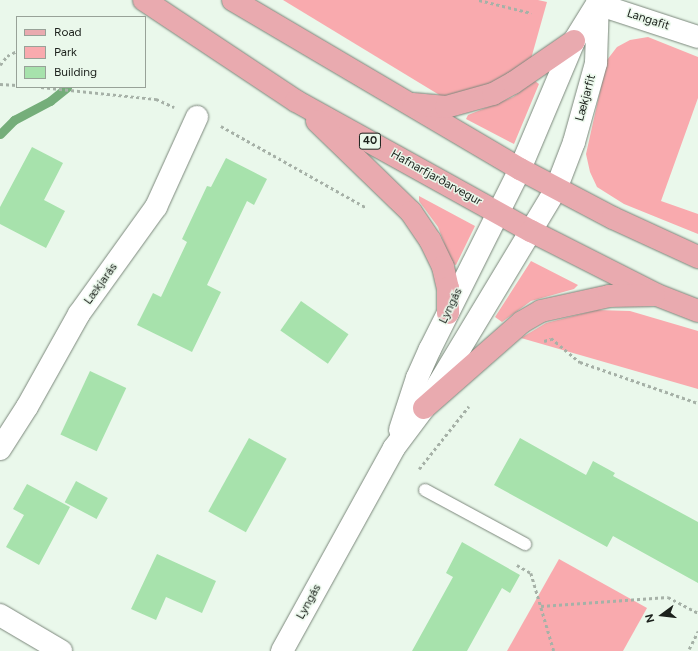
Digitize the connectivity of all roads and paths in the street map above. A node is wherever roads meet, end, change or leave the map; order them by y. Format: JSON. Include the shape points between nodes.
{"nodes":[{"id":1,"x":144,"y":0,"type":"edge"},
{"id":2,"x":233,"y":0,"type":"edge"},
{"id":3,"x":479,"y":0,"type":"edge"},
{"id":4,"x":598,"y":2,"type":"edge"},
{"id":5,"x":532,"y":13,"type":"dead end"},
{"id":6,"x":698,"y":37,"type":"edge"},
{"id":7,"x":574,"y":41,"type":"junction"},
{"id":8,"x":16,"y":52,"type":"edge"},
{"id":9,"x":0,"y":65,"type":"edge"},
{"id":10,"x":0,"y":84,"type":"edge"},
{"id":11,"x":16,"y":85,"type":"edge"},
{"id":12,"x":52,"y":88,"type":"edge"},
{"id":13,"x":296,"y":101,"type":"junction"},
{"id":14,"x":402,"y":101,"type":"junction"},
{"id":15,"x":197,"y":117,"type":"junction"},
{"id":16,"x":520,"y":169,"type":"junction"},
{"id":17,"x":556,"y":189,"type":"junction"},
{"id":18,"x":374,"y":212,"type":"dead end"},
{"id":19,"x":499,"y":212,"type":"junction"},
{"id":20,"x":532,"y":231,"type":"junction"},
{"id":21,"x":698,"y":257,"type":"edge"},
{"id":22,"x":657,"y":295,"type":"junction"},
{"id":23,"x":698,"y":311,"type":"edge"},
{"id":24,"x":448,"y":313,"type":"junction"},
{"id":25,"x":549,"y":334,"type":"dead end"},
{"id":26,"x":551,"y":339,"type":"junction"},
{"id":27,"x":536,"y":344,"type":"dead end"},
{"id":28,"x":474,"y":400,"type":"dead end"},
{"id":29,"x":698,"y":403,"type":"edge"},
{"id":30,"x":424,"y":408,"type":"junction"},
{"id":31,"x":394,"y":448,"type":"junction"},
{"id":32,"x":0,"y":449,"type":"edge"},
{"id":33,"x":416,"y":472,"type":"dead end"},
{"id":34,"x":425,"y":490,"type":"dead end"},
{"id":35,"x":525,"y":544,"type":"dead end"},
{"id":36,"x":511,"y":561,"type":"dead end"},
{"id":37,"x":541,"y":606,"type":"junction"},
{"id":38,"x":698,"y":613,"type":"edge"},
{"id":39,"x":0,"y":615,"type":"edge"},
{"id":40,"x":698,"y":631,"type":"edge"},
{"id":41,"x":689,"y":649,"type":"dead end"},
{"id":42,"x":61,"y":651,"type":"edge"},
{"id":43,"x":282,"y":651,"type":"edge"},
{"id":44,"x":554,"y":651,"type":"edge"}],
"edges":[{"from":1,"to":13,"type":"main road","name":"Hafnarfjarðarvegur","number":"40"},
{"from":2,"to":14,"type":"main road"},
{"from":3,"to":5,"type":"path"},
{"from":4,"to":6,"type":"street","name":"Langafit"},
{"from":4,"to":7,"type":"street"},
{"from":4,"to":17,"type":"street","name":"Lækjarfit","via":[[596,63],[574,142]]},
{"from":7,"to":14,"type":"main road","via":[[513,83],[492,94],[446,107]]},
{"from":7,"to":16,"type":"street"},
{"from":8,"to":9,"type":"path","via":[[7,56]]},
{"from":10,"to":11,"type":"path"},
{"from":12,"to":15,"type":"path","via":[[156,99]]},
{"from":13,"to":19,"type":"main road","name":"Hafnarfjarðarvegur","number":"40"},
{"from":13,"to":24,"type":"main road","via":[[411,212],[430,240],[443,267],[448,288]]},
{"from":14,"to":16,"type":"main road"},
{"from":15,"to":18,"type":"path","via":[[234,132]]},
{"from":15,"to":32,"type":"street","name":"Lækjarás","via":[[156,207],[79,314],[27,407]]},
{"from":16,"to":17,"type":"main road"},
{"from":16,"to":19,"type":"street","name":"Lyngás"},
{"from":17,"to":20,"type":"street","name":"Lyngás"},
{"from":17,"to":21,"type":"main road"},
{"from":19,"to":20,"type":"main road","name":"Hafnarfjarðarvegur","number":"40"},
{"from":19,"to":24,"type":"street","name":"Lyngás"},
{"from":20,"to":22,"type":"main road","name":"Hafnarfjarðarvegur","number":"40"},
{"from":20,"to":30,"type":"street","name":"Lyngás"},
{"from":22,"to":23,"type":"main road","name":"Hafnarfjarðarvegur","number":"40"},
{"from":22,"to":30,"type":"main road","via":[[609,296],[541,311],[522,322]]},
{"from":24,"to":31,"type":"street","name":"Lyngás","via":[[417,378]]},
{"from":25,"to":26,"type":"path"},
{"from":26,"to":27,"type":"path"},
{"from":26,"to":29,"type":"path","via":[[580,362]]},
{"from":28,"to":33,"type":"path"},
{"from":30,"to":31,"type":"street","name":"Lyngás"},
{"from":31,"to":43,"type":"street","name":"Lyngás"},
{"from":34,"to":35,"type":"lane"},
{"from":36,"to":37,"type":"path","via":[[531,573]]},
{"from":37,"to":38,"type":"path","via":[[668,597]]},
{"from":37,"to":44,"type":"path"},
{"from":39,"to":42,"type":"street"},
{"from":40,"to":41,"type":"path"}]}
